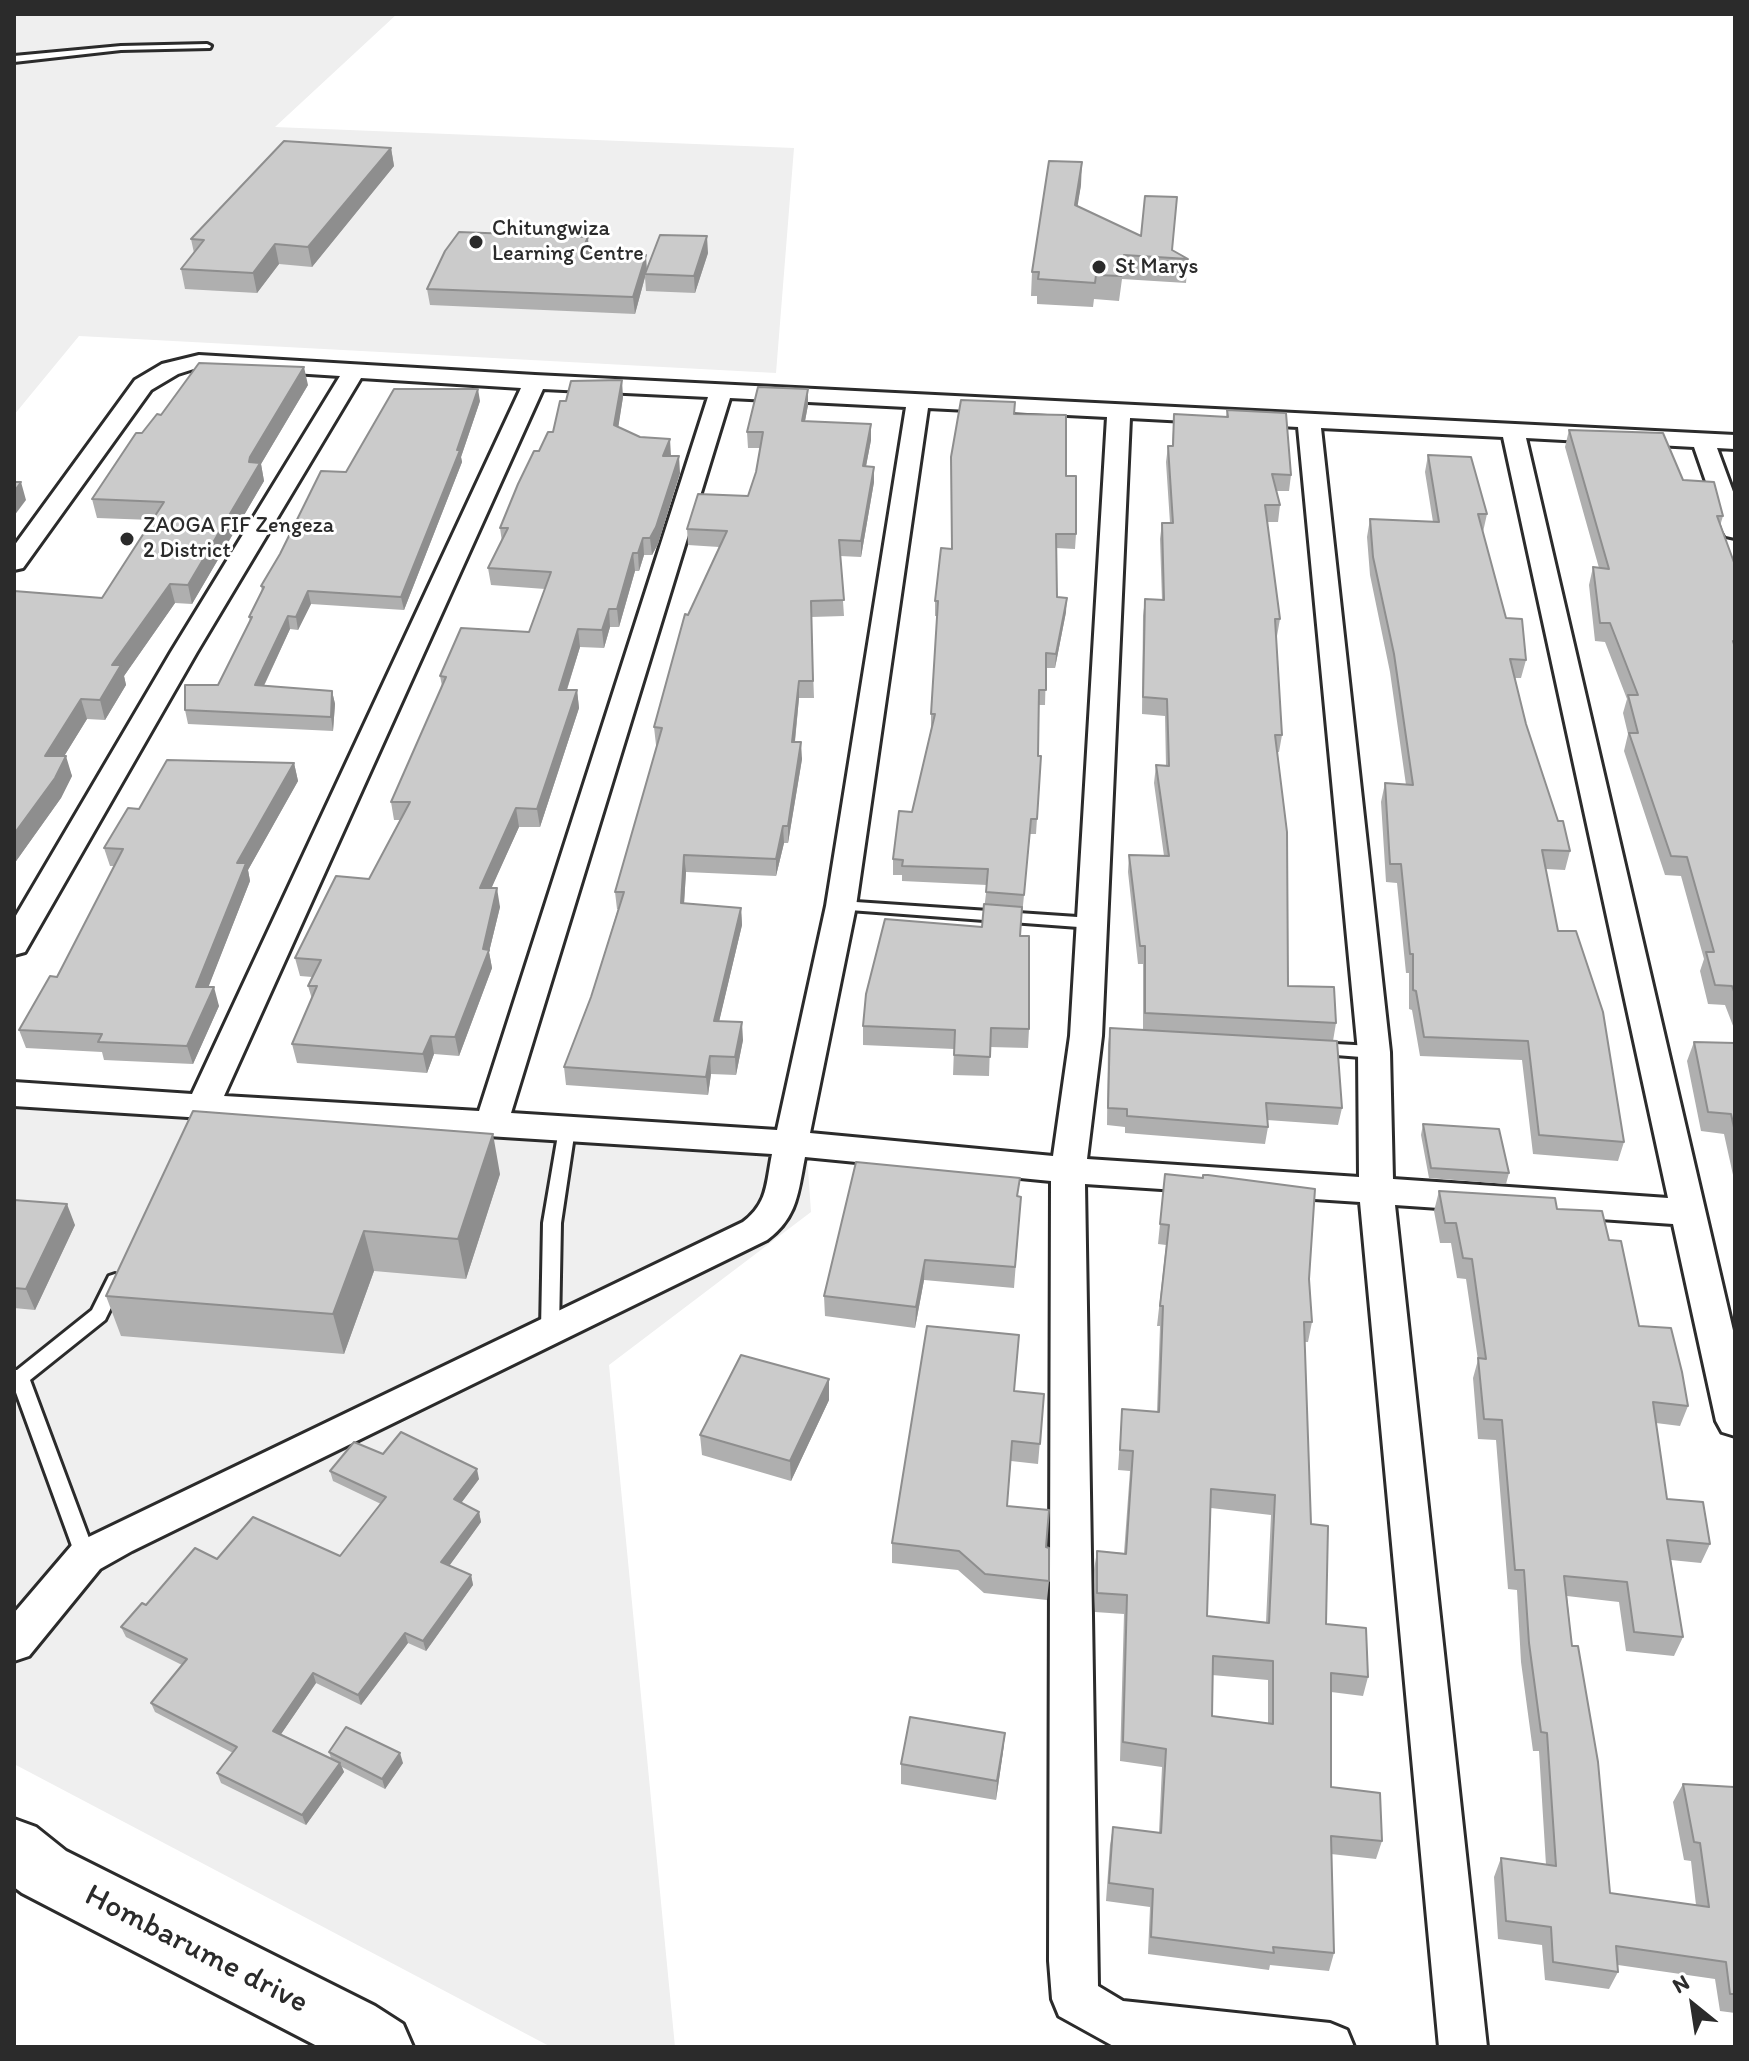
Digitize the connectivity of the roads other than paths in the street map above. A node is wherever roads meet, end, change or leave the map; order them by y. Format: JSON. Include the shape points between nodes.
{"nodes":[{"id":1,"x":207,"y":46,"type":"dead end"},
{"id":2,"x":14,"y":59,"type":"edge"},
{"id":3,"x":353,"y":372,"type":"junction"},
{"id":4,"x":535,"y":382,"type":"junction"},
{"id":5,"x":721,"y":391,"type":"junction"},
{"id":6,"x":918,"y":401,"type":"junction"},
{"id":7,"x":1119,"y":411,"type":"junction"},
{"id":8,"x":1309,"y":421,"type":"junction"},
{"id":9,"x":1513,"y":432,"type":"junction"},
{"id":10,"x":1703,"y":440,"type":"junction"},
{"id":11,"x":1735,"y":442,"type":"edge"},
{"id":12,"x":1735,"y":531,"type":"edge"},
{"id":13,"x":14,"y":563,"type":"edge"},
{"id":14,"x":841,"y":906,"type":"junction"},
{"id":15,"x":1092,"y":923,"type":"junction"},
{"id":16,"x":14,"y":945,"type":"edge"},
{"id":17,"x":1299,"y":1048,"type":"edge"},
{"id":18,"x":1374,"y":1052,"type":"junction"},
{"id":19,"x":14,"y":1094,"type":"edge"},
{"id":20,"x":199,"y":1112,"type":"junction"},
{"id":21,"x":491,"y":1125,"type":"junction"},
{"id":22,"x":567,"y":1129,"type":"junction"},
{"id":23,"x":790,"y":1143,"type":"junction"},
{"id":24,"x":1068,"y":1170,"type":"junction"},
{"id":25,"x":1376,"y":1191,"type":"junction"},
{"id":26,"x":1687,"y":1212,"type":"junction"},
{"id":27,"x":126,"y":1259,"type":"edge"},
{"id":28,"x":550,"y":1330,"type":"junction"},
{"id":29,"x":17,"y":1378,"type":"edge"},
{"id":30,"x":1735,"y":1421,"type":"edge"},
{"id":31,"x":86,"y":1557,"type":"junction"},
{"id":32,"x":14,"y":1643,"type":"edge"},
{"id":33,"x":14,"y":1848,"type":"edge"},
{"id":34,"x":359,"y":2041,"type":"edge"},
{"id":35,"x":1330,"y":2047,"type":"edge"},
{"id":36,"x":1463,"y":2047,"type":"edge"}],
"edges":[{"from":1,"to":2,"type":"lane"},
{"from":3,"to":4,"type":"street"},
{"from":3,"to":13,"type":"street","via":[[199,361],[170,369],[143,385]]},
{"from":3,"to":16,"type":"street"},
{"from":4,"to":5,"type":"street"},
{"from":4,"to":20,"type":"street"},
{"from":5,"to":6,"type":"street"},
{"from":5,"to":21,"type":"street"},
{"from":6,"to":7,"type":"street"},
{"from":6,"to":14,"type":"street"},
{"from":7,"to":8,"type":"street"},
{"from":7,"to":15,"type":"street"},
{"from":8,"to":9,"type":"street"},
{"from":8,"to":18,"type":"street"},
{"from":9,"to":10,"type":"street"},
{"from":9,"to":26,"type":"street"},
{"from":10,"to":11,"type":"street"},
{"from":10,"to":12,"type":"street"},
{"from":14,"to":15,"type":"lane"},
{"from":14,"to":23,"type":"street"},
{"from":15,"to":24,"type":"street","via":[[1094,1036]]},
{"from":17,"to":18,"type":"lane"},
{"from":18,"to":25,"type":"street"},
{"from":19,"to":20,"type":"street"},
{"from":20,"to":21,"type":"street"},
{"from":21,"to":22,"type":"street"},
{"from":22,"to":23,"type":"street"},
{"from":22,"to":28,"type":"lane","via":[[552,1223]]},
{"from":23,"to":24,"type":"street"},
{"from":23,"to":28,"type":"street","via":[[772,1218]]},
{"from":24,"to":25,"type":"street"},
{"from":24,"to":35,"type":"street","via":[[1076,1999],[1117,2024]]},
{"from":25,"to":26,"type":"street"},
{"from":25,"to":36,"type":"street"},
{"from":26,"to":30,"type":"street"},
{"from":27,"to":29,"type":"lane","via":[[99,1315]]},
{"from":28,"to":31,"type":"street"},
{"from":29,"to":31,"type":"lane"},
{"from":31,"to":32,"type":"street"},
{"from":33,"to":34,"type":"street","name":"Hombarume drive","via":[[44,1872]]}]}
